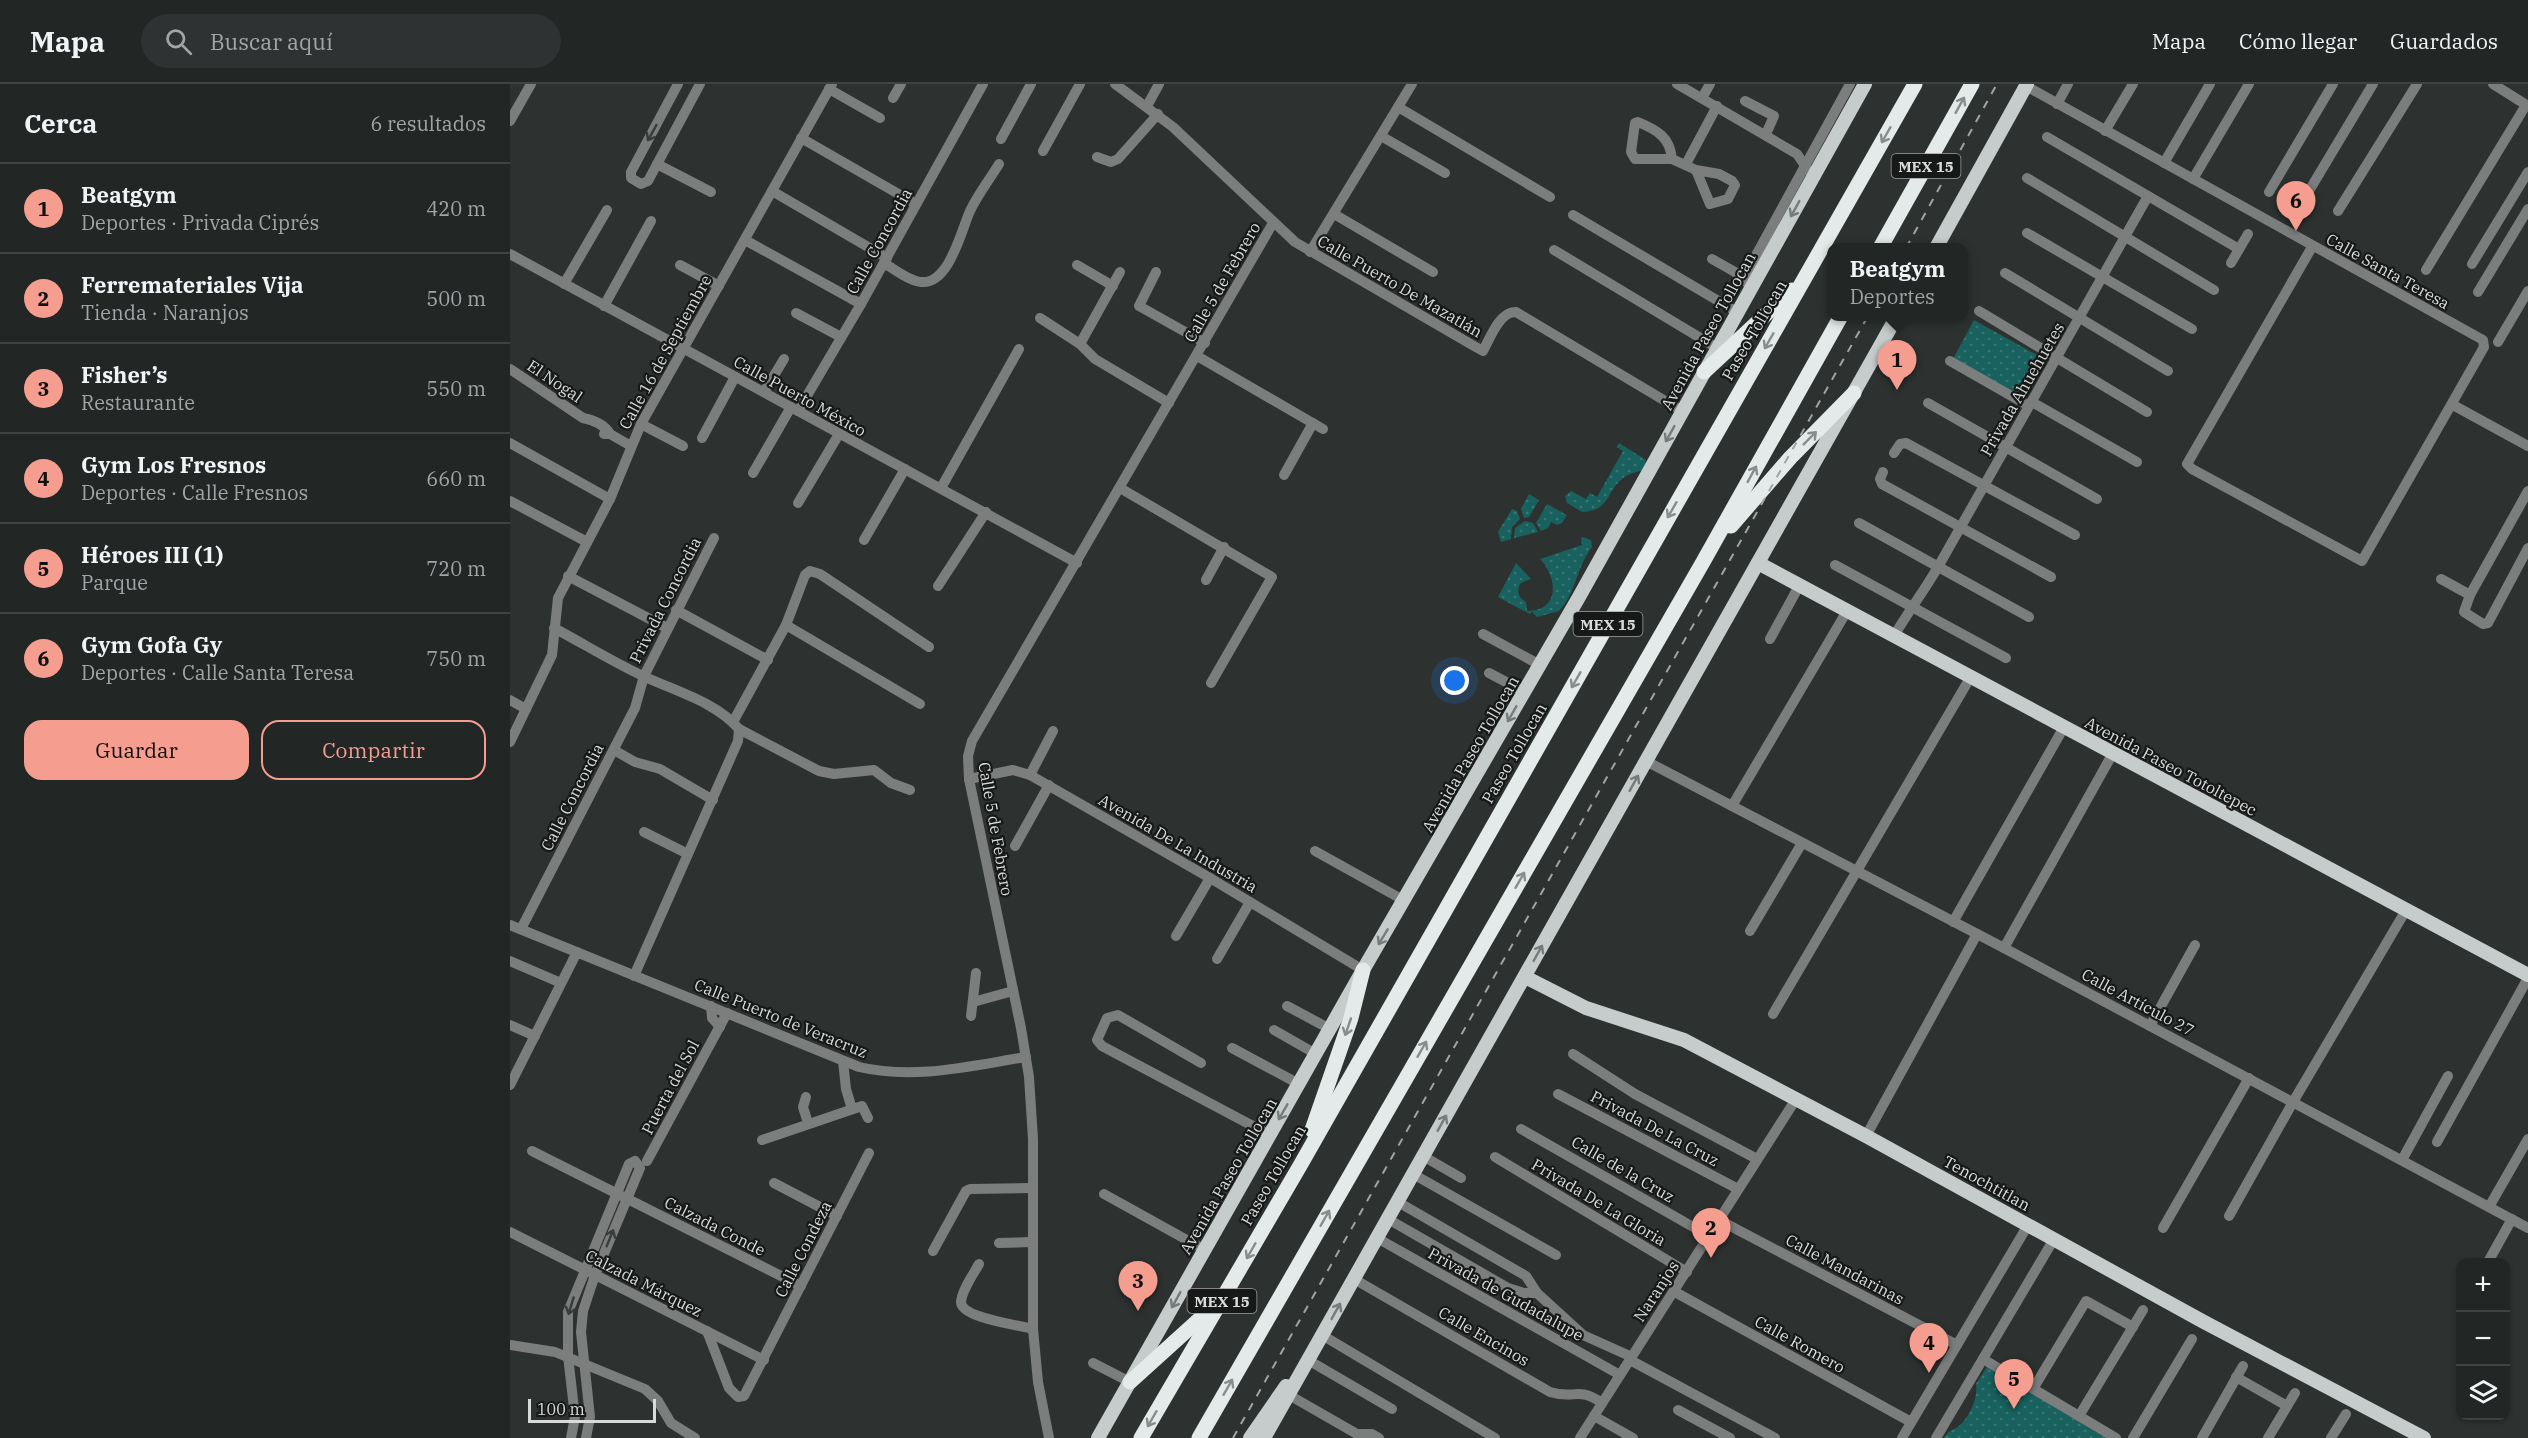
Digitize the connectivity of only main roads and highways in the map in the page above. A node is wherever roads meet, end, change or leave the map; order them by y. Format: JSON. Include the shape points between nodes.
{"nodes":[{"id":1,"x":1864,"y":84,"type":"edge"},
{"id":2,"x":1915,"y":84,"type":"edge"},
{"id":3,"x":1972,"y":84,"type":"edge"},
{"id":4,"x":2027,"y":85,"type":"edge"},
{"id":5,"x":1883,"y":243,"type":"edge"},
{"id":6,"x":1939,"y":243,"type":"edge"},
{"id":7,"x":1806,"y":275,"type":"junction"},
{"id":8,"x":1838,"y":321,"type":"edge"},
{"id":9,"x":1894,"y":321,"type":"edge"},
{"id":10,"x":1704,"y":372,"type":"junction"},
{"id":11,"x":1854,"y":393,"type":"junction"},
{"id":12,"x":1703,"y":561,"type":"junction"},
{"id":13,"x":1758,"y":563,"type":"junction"},
{"id":14,"x":1363,"y":970,"type":"junction"},
{"id":15,"x":2528,"y":976,"type":"edge"},
{"id":16,"x":1525,"y":977,"type":"junction"},
{"id":17,"x":1301,"y":1164,"type":"junction"},
{"id":18,"x":1223,"y":1299,"type":"junction"},
{"id":19,"x":1308,"y":1361,"type":"junction"},
{"id":20,"x":1130,"y":1382,"type":"junction"},
{"id":21,"x":1098,"y":1438,"type":"edge"},
{"id":22,"x":1141,"y":1438,"type":"edge"},
{"id":23,"x":1199,"y":1438,"type":"edge"},
{"id":24,"x":1250,"y":1438,"type":"edge"},
{"id":25,"x":1264,"y":1438,"type":"edge"},
{"id":26,"x":2424,"y":1438,"type":"edge"}],
"edges":[{"from":1,"to":10,"type":"main road","name":"Avenida Paseo Tollocan","via":[[1809,171],[1747,283],[1737,312]]},
{"from":2,"to":7,"type":"highway","name":"Paseo Tollocan","number":"MEX 15","one_way":true},
{"from":5,"to":3,"type":"highway","number":"MEX 15","one_way":true},
{"from":4,"to":6,"type":"main road"},
{"from":7,"to":10,"type":"highway"},
{"from":7,"to":17,"type":"highway","name":"Paseo Tollocan","number":"MEX 15","one_way":true},
{"from":12,"to":8,"type":"highway","number":"MEX 15","one_way":true},
{"from":9,"to":11,"type":"main road"},
{"from":10,"to":14,"type":"main road","name":"Avenida Paseo Tollocan","one_way":true,"via":[[1525,692]]},
{"from":12,"to":11,"type":"highway","one_way":true,"via":[[1790,458]]},
{"from":11,"to":13,"type":"main road"},
{"from":23,"to":12,"type":"highway","number":"MEX 15","one_way":true},
{"from":13,"to":15,"type":"main road","name":"Avenida Paseo Totoltepec"},
{"from":16,"to":13,"type":"main road","one_way":true},
{"from":14,"to":17,"type":"highway","one_way":true,"via":[[1351,1018]]},
{"from":14,"to":20,"type":"main road","name":"Avenida Paseo Tollocan","one_way":true},
{"from":19,"to":16,"type":"main road","one_way":true},
{"from":16,"to":26,"type":"main road","name":"Tenochtitlan","via":[[1586,1008],[1684,1040]]},
{"from":17,"to":18,"type":"highway","name":"Paseo Tollocan","number":"MEX 15","one_way":true},
{"from":18,"to":20,"type":"highway"},
{"from":18,"to":22,"type":"highway","name":"Paseo Tollocan","number":"MEX 15","one_way":true},
{"from":19,"to":24,"type":"main road","via":[[1271,1405]]},
{"from":19,"to":25,"type":"main road"},
{"from":20,"to":21,"type":"main road","name":"Avenida Paseo Tollocan"}]}
